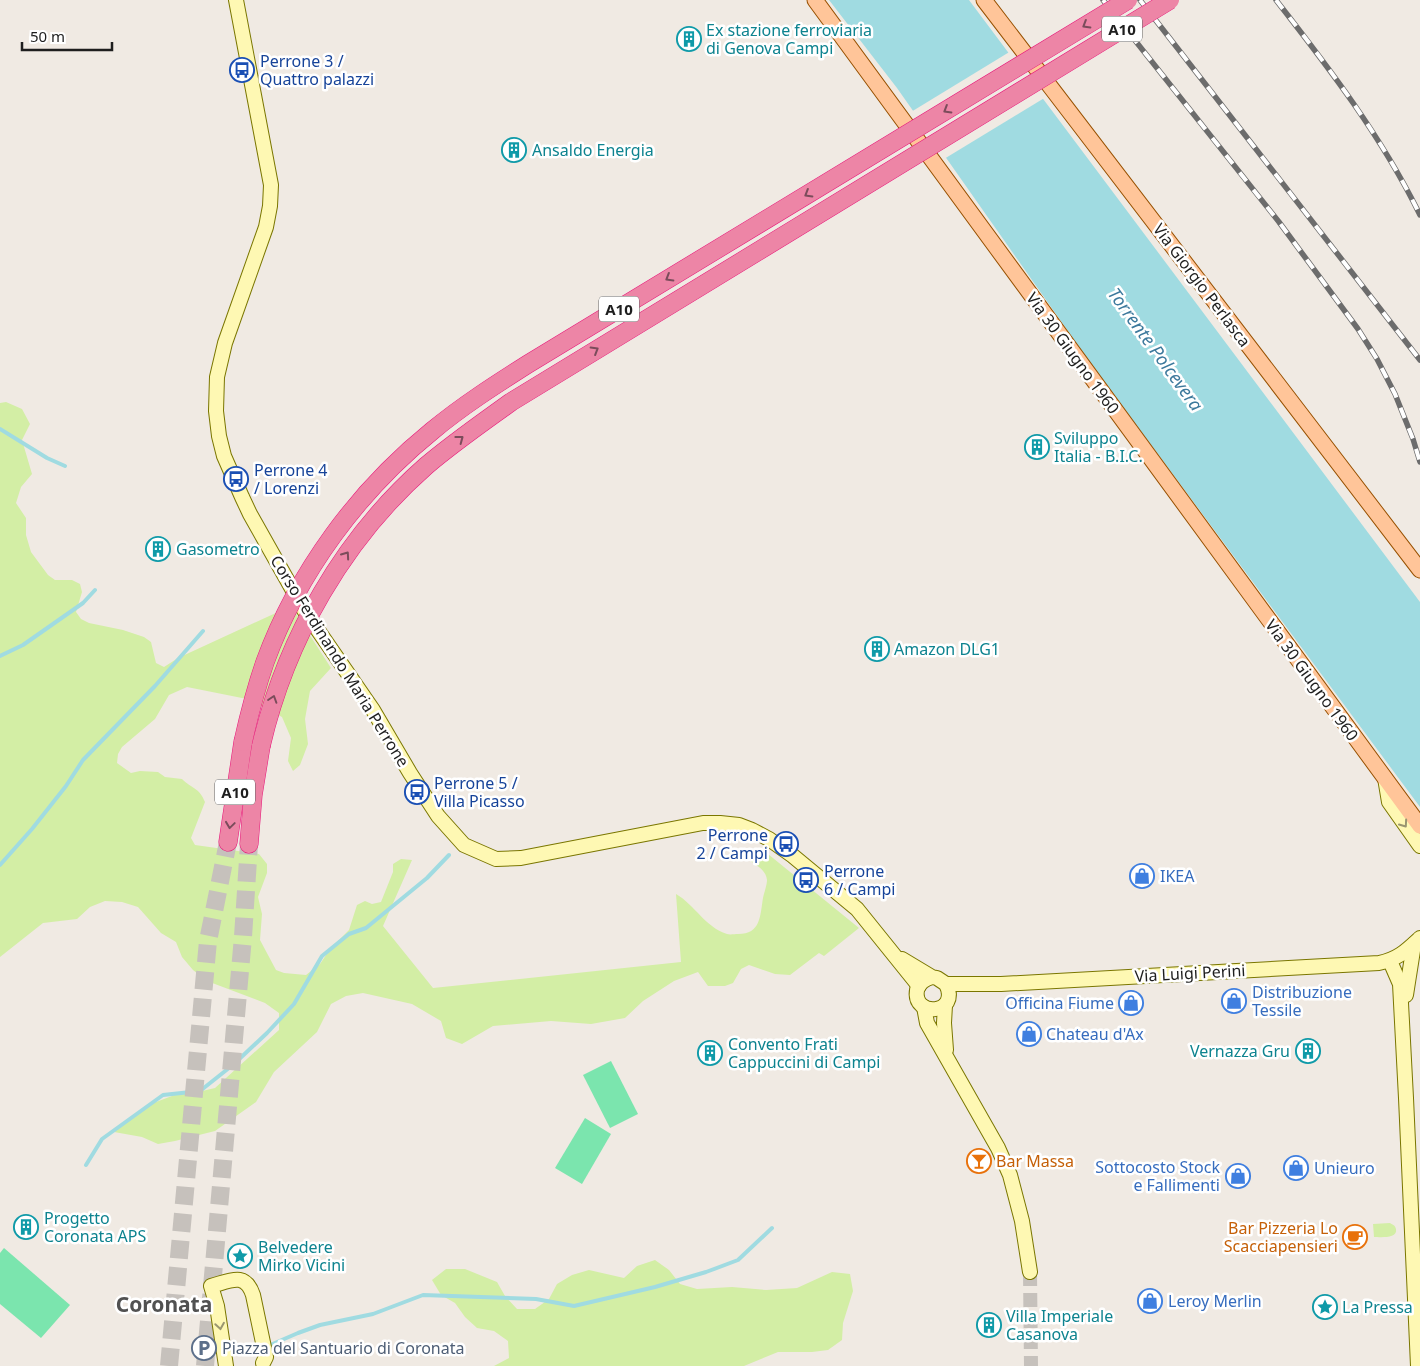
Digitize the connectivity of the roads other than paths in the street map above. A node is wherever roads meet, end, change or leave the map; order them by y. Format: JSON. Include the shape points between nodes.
{"nodes":[{"id":1,"x":236,"y":0,"type":"edge"},
{"id":2,"x":815,"y":0,"type":"edge"},
{"id":3,"x":984,"y":0,"type":"edge"},
{"id":4,"x":1128,"y":0,"type":"edge"},
{"id":5,"x":1170,"y":0,"type":"edge"},
{"id":6,"x":1420,"y":570,"type":"edge"},
{"id":7,"x":1385,"y":778,"type":"junction"},
{"id":8,"x":1420,"y":826,"type":"edge"},
{"id":9,"x":228,"y":842,"type":"tunnel mouth"},
{"id":10,"x":249,"y":844,"type":"tunnel mouth"},
{"id":11,"x":1420,"y":846,"type":"edge"},
{"id":12,"x":1417,"y":941,"type":"edge"},
{"id":13,"x":891,"y":951,"type":"junction"},
{"id":14,"x":1390,"y":961,"type":"junction"},
{"id":15,"x":932,"y":977,"type":"junction"},
{"id":16,"x":946,"y":984,"type":"junction"},
{"id":17,"x":989,"y":984,"type":"junction"},
{"id":18,"x":918,"y":986,"type":"junction"},
{"id":19,"x":946,"y":1002,"type":"junction"},
{"id":20,"x":924,"y":1007,"type":"junction"},
{"id":21,"x":1401,"y":1008,"type":"junction"},
{"id":22,"x":947,"y":1056,"type":"junction"},
{"id":23,"x":1030,"y":1272,"type":"tunnel mouth"},
{"id":24,"x":263,"y":1365,"type":"edge"},
{"id":25,"x":226,"y":1366,"type":"edge"},
{"id":26,"x":1418,"y":1366,"type":"edge"}],
"edges":[{"from":1,"to":13,"type":"main road","name":"Corso Ferdinando Maria Perrone","via":[[271,185],[266,226],[225,343],[217,377],[219,436],[242,497],[304,610],[373,710],[438,816],[464,845],[496,859],[521,858],[703,824],[738,825],[769,838],[838,892],[857,908]]},
{"from":2,"to":7,"type":"main road","name":"Via 30 Giugno 1960"},
{"from":3,"to":6,"type":"main road","name":"Via Giorgio Perlasca"},
{"from":4,"to":9,"type":"highway","number":"A10","one_way":true,"bridge":true,"via":[[528,364],[430,432],[400,460],[367,493],[314,564],[275,637],[243,742]]},
{"from":10,"to":5,"type":"highway","number":"A10","one_way":true,"bridge":true,"via":[[261,746],[289,656],[344,558],[375,518],[426,466],[511,402],[564,368]]},
{"from":7,"to":8,"type":"main road","name":"Via 30 Giugno 1960"},
{"from":7,"to":11,"type":"main road","name":"Via 30 Giugno 1960","one_way":true,"via":[[1389,802]]},
{"from":12,"to":14,"type":"main road"},
{"from":12,"to":21,"type":"main road"},
{"from":13,"to":15,"type":"main road","name":"Corso Ferdinando Maria Perrone"},
{"from":13,"to":18,"type":"main road","name":"Corso Ferdinando Maria Perrone"},
{"from":14,"to":17,"type":"main road","name":"Via Luigi Perini"},
{"from":14,"to":21,"type":"main road","via":[[1400,984]]},
{"from":15,"to":16,"type":"main road","name":"Corso Ferdinando Maria Perrone"},
{"from":15,"to":18,"type":"main road"},
{"from":16,"to":17,"type":"main road","name":"Via Luigi Perini"},
{"from":16,"to":19,"type":"main road","name":"Corso Ferdinando Maria Perrone","via":[[949,995]]},
{"from":17,"to":19,"type":"main road","name":"Via Luigi Perini"},
{"from":18,"to":20,"type":"main road","name":"Corso Ferdinando Maria Perrone","via":[[917,998]]},
{"from":19,"to":20,"type":"main road","via":[[935,1010]]},
{"from":19,"to":22,"type":"main road","name":"Corso Ferdinando Maria Perrone"},
{"from":20,"to":22,"type":"main road","name":"Corso Ferdinando Maria Perrone","via":[[928,1023]]},
{"from":21,"to":26,"type":"main road"},
{"from":22,"to":23,"type":"main road","name":"Corso Ferdinando Maria Perrone","via":[[1010,1175]]},
{"from":24,"to":25,"type":"main road","one_way":true,"via":[[266,1357],[253,1295],[250,1285],[238,1279],[211,1286]]}]}
